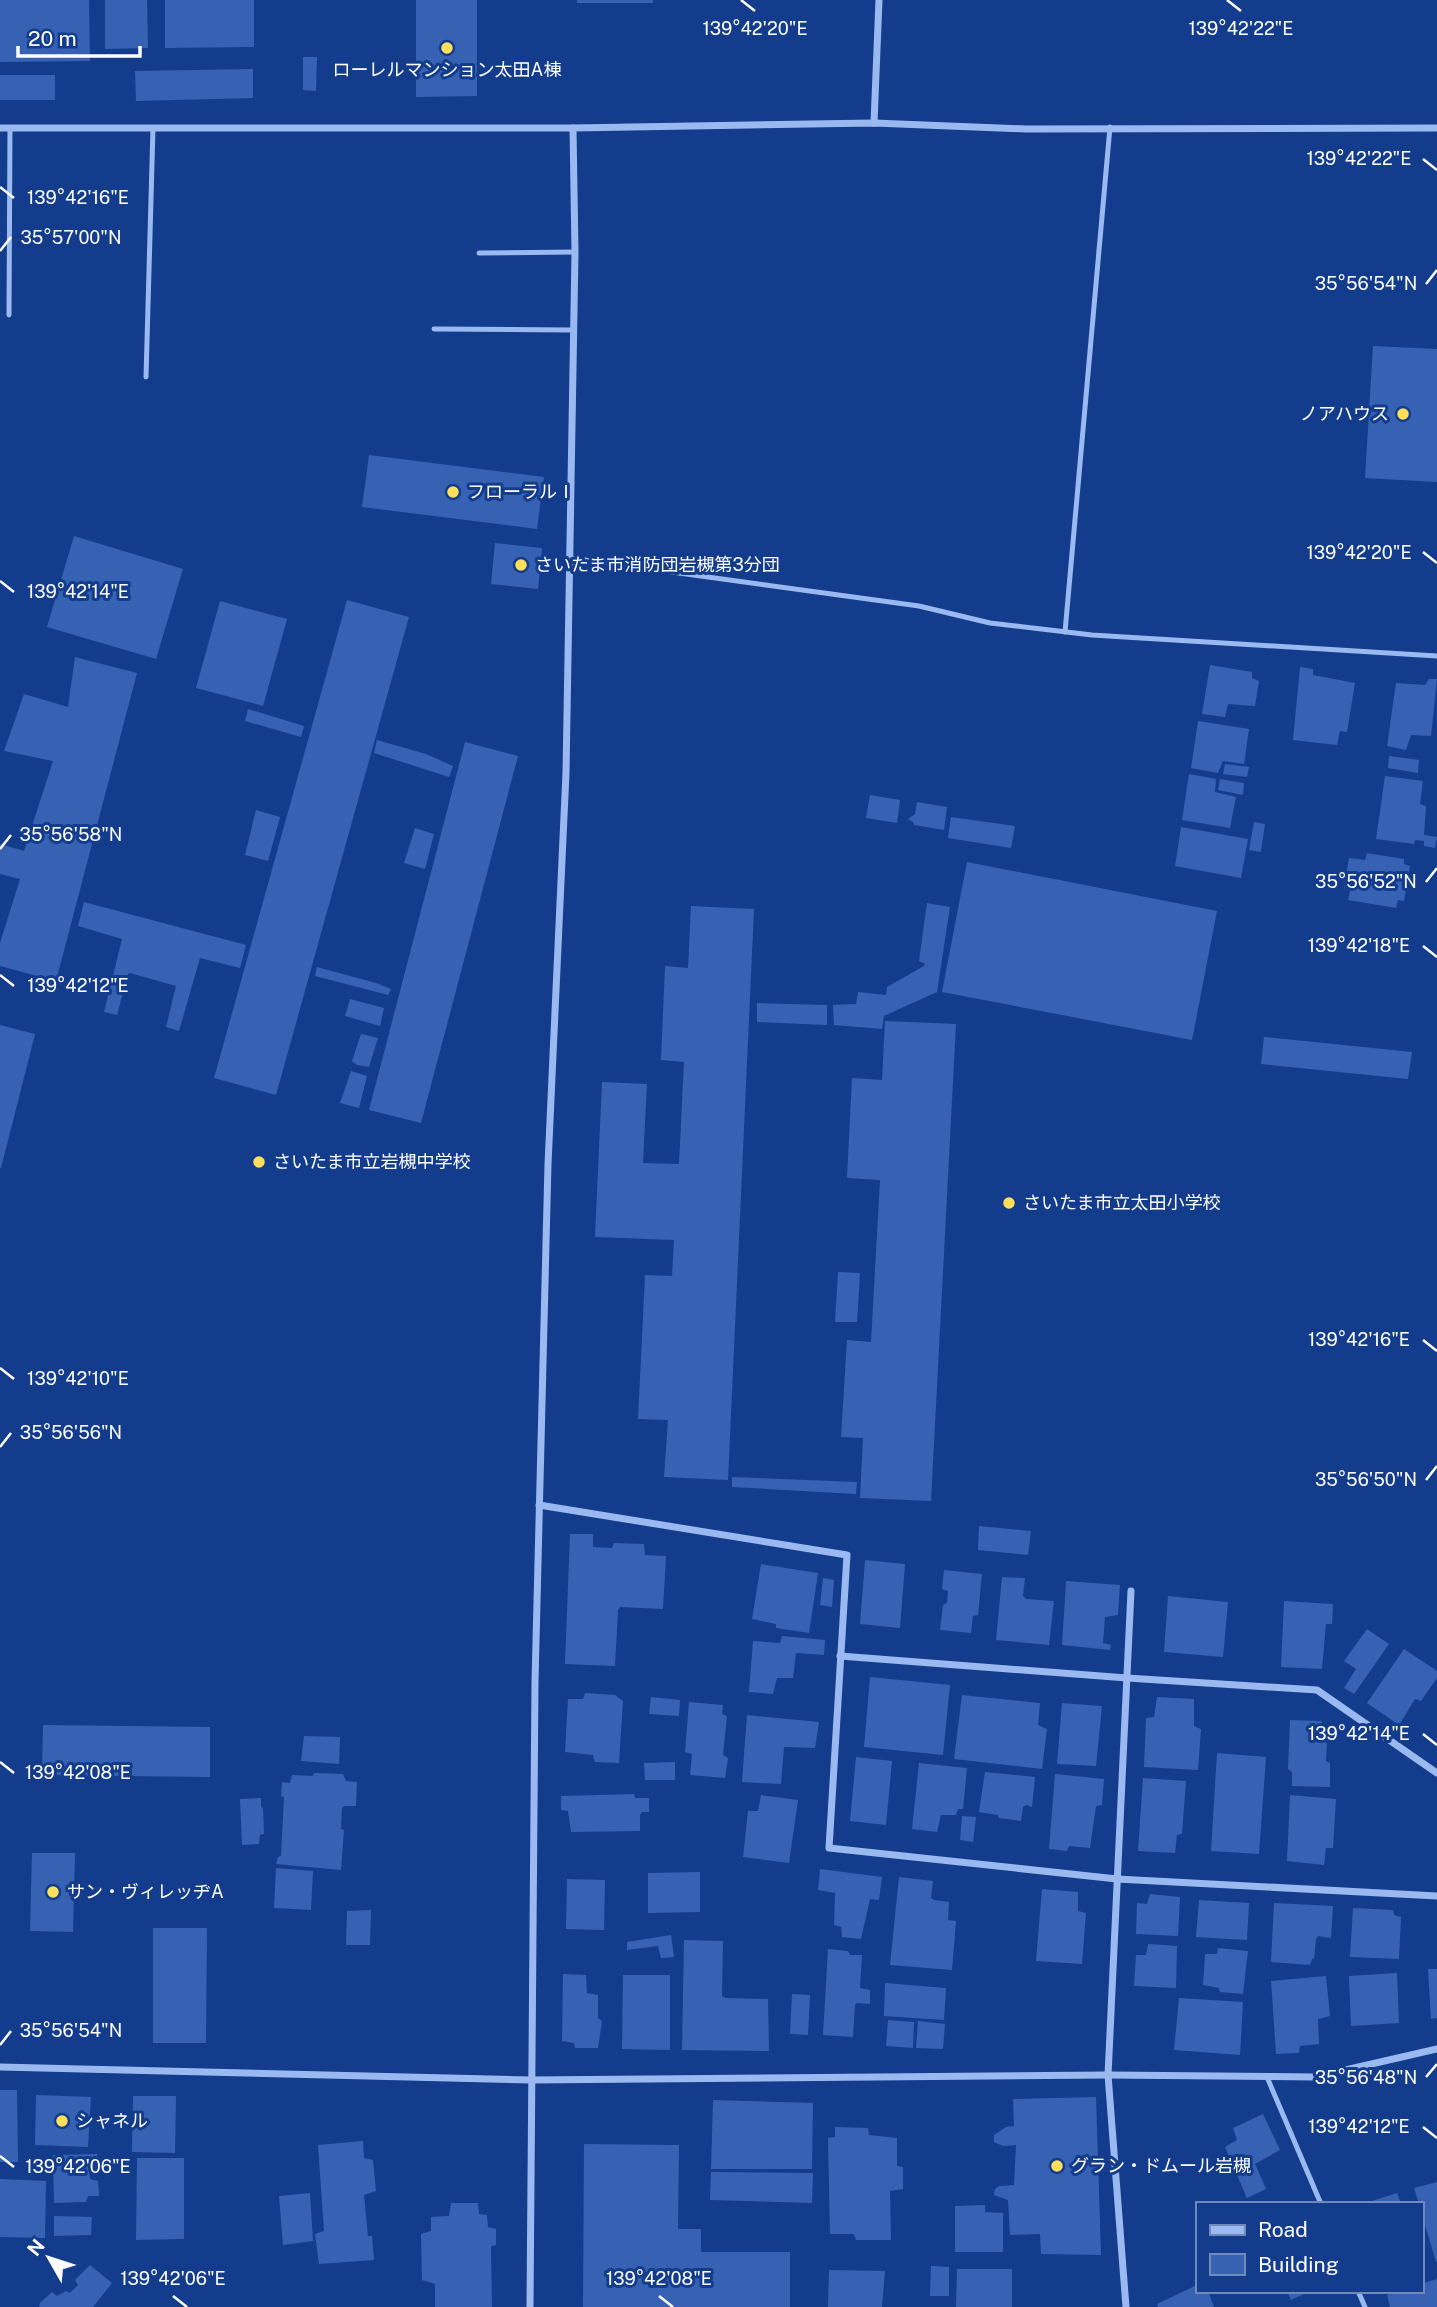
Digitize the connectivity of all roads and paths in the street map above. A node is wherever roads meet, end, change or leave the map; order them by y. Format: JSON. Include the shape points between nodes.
{"nodes":[{"id":1,"x":879,"y":0,"type":"edge"},
{"id":2,"x":874,"y":122,"type":"junction"},
{"id":3,"x":1110,"y":127,"type":"junction"},
{"id":4,"x":0,"y":128,"type":"edge"},
{"id":5,"x":10,"y":128,"type":"junction"},
{"id":6,"x":153,"y":128,"type":"junction"},
{"id":7,"x":573,"y":128,"type":"junction"},
{"id":8,"x":1437,"y":128,"type":"edge"},
{"id":9,"x":575,"y":252,"type":"junction"},
{"id":10,"x":479,"y":253,"type":"dead end"},
{"id":11,"x":9,"y":315,"type":"dead end"},
{"id":12,"x":434,"y":329,"type":"dead end"},
{"id":13,"x":572,"y":330,"type":"junction"},
{"id":14,"x":146,"y":377,"type":"dead end"},
{"id":15,"x":570,"y":558,"type":"junction"},
{"id":16,"x":1065,"y":632,"type":"junction"},
{"id":17,"x":1437,"y":656,"type":"edge"},
{"id":18,"x":539,"y":1505,"type":"junction"},
{"id":19,"x":1131,"y":1591,"type":"dead end"},
{"id":20,"x":841,"y":1656,"type":"junction"},
{"id":21,"x":1127,"y":1678,"type":"junction"},
{"id":22,"x":1437,"y":1773,"type":"edge"},
{"id":23,"x":1117,"y":1879,"type":"junction"},
{"id":24,"x":1437,"y":1896,"type":"edge"},
{"id":25,"x":1437,"y":2049,"type":"edge"},
{"id":26,"x":0,"y":2067,"type":"edge"},
{"id":27,"x":1108,"y":2075,"type":"junction"},
{"id":28,"x":1267,"y":2077,"type":"junction"},
{"id":29,"x":531,"y":2080,"type":"junction"},
{"id":30,"x":1320,"y":2202,"type":"edge"},
{"id":31,"x":530,"y":2307,"type":"edge"},
{"id":32,"x":1126,"y":2307,"type":"edge"}],
"edges":[{"from":1,"to":2,"type":"street"},
{"from":2,"to":3,"type":"street","via":[[1026,129]]},
{"from":2,"to":7,"type":"street"},
{"from":3,"to":8,"type":"street"},
{"from":3,"to":16,"type":"lane"},
{"from":4,"to":5,"type":"street"},
{"from":5,"to":6,"type":"street"},
{"from":5,"to":11,"type":"lane"},
{"from":6,"to":7,"type":"street"},
{"from":6,"to":14,"type":"lane"},
{"from":7,"to":9,"type":"street"},
{"from":9,"to":10,"type":"lane"},
{"from":9,"to":13,"type":"street"},
{"from":12,"to":13,"type":"lane"},
{"from":13,"to":15,"type":"street"},
{"from":15,"to":16,"type":"lane","via":[[919,606],[990,623]]},
{"from":15,"to":18,"type":"street"},
{"from":16,"to":17,"type":"lane"},
{"from":18,"to":20,"type":"street","via":[[847,1555]]},
{"from":18,"to":29,"type":"street"},
{"from":19,"to":21,"type":"street"},
{"from":20,"to":21,"type":"street"},
{"from":20,"to":23,"type":"street","via":[[830,1849]]},
{"from":21,"to":22,"type":"street","via":[[1317,1690]]},
{"from":21,"to":23,"type":"street"},
{"from":23,"to":24,"type":"street"},
{"from":23,"to":27,"type":"street"},
{"from":25,"to":28,"type":"street","via":[[1315,2077]]},
{"from":26,"to":29,"type":"street"},
{"from":27,"to":28,"type":"street"},
{"from":27,"to":29,"type":"street"},
{"from":27,"to":32,"type":"street"},
{"from":28,"to":30,"type":"lane"},
{"from":29,"to":31,"type":"street"}]}
